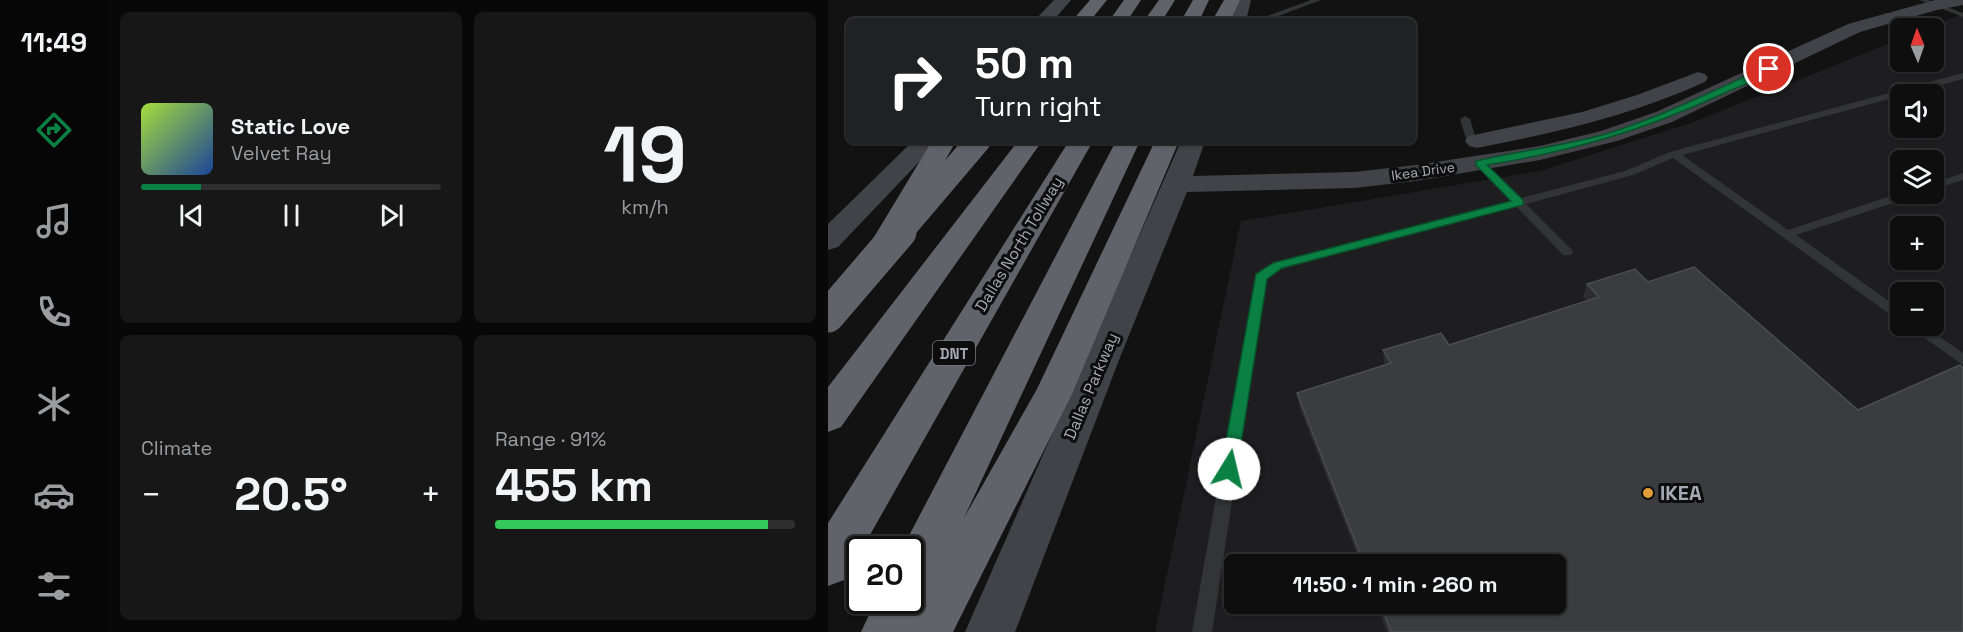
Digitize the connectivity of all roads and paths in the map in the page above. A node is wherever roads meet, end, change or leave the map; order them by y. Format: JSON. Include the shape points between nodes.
{"nodes":[{"id":1,"x":1063,"y":0,"type":"edge"},
{"id":2,"x":1099,"y":0,"type":"edge"},
{"id":3,"x":1133,"y":0,"type":"edge"},
{"id":4,"x":1167,"y":0,"type":"edge"},
{"id":5,"x":1201,"y":0,"type":"edge"},
{"id":6,"x":1232,"y":0,"type":"edge"},
{"id":7,"x":1243,"y":0,"type":"edge"},
{"id":8,"x":1318,"y":0,"type":"edge"},
{"id":9,"x":1894,"y":0,"type":"edge"},
{"id":10,"x":1946,"y":2,"type":"edge"},
{"id":11,"x":1963,"y":15,"type":"edge"},
{"id":12,"x":1046,"y":18,"type":"edge"},
{"id":13,"x":1084,"y":18,"type":"edge"},
{"id":14,"x":1120,"y":18,"type":"edge"},
{"id":15,"x":1155,"y":18,"type":"edge"},
{"id":16,"x":1192,"y":18,"type":"edge"},
{"id":17,"x":1223,"y":18,"type":"edge"},
{"id":18,"x":1238,"y":18,"type":"edge"},
{"id":19,"x":1267,"y":18,"type":"edge"},
{"id":20,"x":1820,"y":22,"type":"dead end"},
{"id":21,"x":1719,"y":68,"type":"dead end"},
{"id":22,"x":1963,"y":76,"type":"edge"},
{"id":23,"x":1472,"y":141,"type":"junction"},
{"id":24,"x":924,"y":144,"type":"edge"},
{"id":25,"x":942,"y":144,"type":"edge"},
{"id":26,"x":975,"y":144,"type":"edge"},
{"id":27,"x":1028,"y":144,"type":"edge"},
{"id":28,"x":1079,"y":144,"type":"edge"},
{"id":29,"x":1127,"y":144,"type":"edge"},
{"id":30,"x":1674,"y":154,"type":"junction"},
{"id":31,"x":1180,"y":158,"type":"edge"},
{"id":32,"x":1963,"y":176,"type":"edge"},
{"id":33,"x":1944,"y":183,"type":"edge"},
{"id":34,"x":1890,"y":201,"type":"edge"},
{"id":35,"x":1519,"y":203,"type":"junction"},
{"id":36,"x":1787,"y":234,"type":"junction"},
{"id":37,"x":828,"y":241,"type":"edge"},
{"id":38,"x":1567,"y":252,"type":"dead end"},
{"id":39,"x":1890,"y":308,"type":"edge"},
{"id":40,"x":828,"y":316,"type":"edge"},
{"id":41,"x":828,"y":321,"type":"edge"},
{"id":42,"x":1929,"y":336,"type":"edge"},
{"id":43,"x":1963,"y":360,"type":"edge"},
{"id":44,"x":828,"y":416,"type":"edge"},
{"id":45,"x":924,"y":554,"type":"edge"},
{"id":46,"x":828,"y":564,"type":"edge"},
{"id":47,"x":895,"y":614,"type":"edge"},
{"id":48,"x":886,"y":632,"type":"edge"},
{"id":49,"x":927,"y":632,"type":"edge"},
{"id":50,"x":990,"y":632,"type":"edge"},
{"id":51,"x":1202,"y":632,"type":"edge"}],
"edges":[{"from":1,"to":12,"type":"street"},
{"from":2,"to":13,"type":"highway"},
{"from":3,"to":14,"type":"highway"},
{"from":4,"to":15,"type":"highway"},
{"from":5,"to":16,"type":"highway"},
{"from":6,"to":17,"type":"highway"},
{"from":7,"to":18,"type":"street"},
{"from":8,"to":19,"type":"lane"},
{"from":9,"to":20,"type":"street"},
{"from":10,"to":11,"type":"lane"},
{"from":10,"to":23,"type":"street","name":"Ikea Drive","via":[[1854,28],[1731,88],[1609,136],[1540,153]]},
{"from":21,"to":23,"type":"street","name":"Ikea Drive","via":[[1591,117]]},
{"from":22,"to":30,"type":"lane"},
{"from":23,"to":31,"type":"street","name":"Ikea Drive","via":[[1354,180]]},
{"from":23,"to":35,"type":"lane"},
{"from":24,"to":37,"type":"street"},
{"from":25,"to":41,"type":"highway","via":[[882,250]]},
{"from":26,"to":40,"type":"highway","bridge":true},
{"from":27,"to":44,"type":"highway"},
{"from":28,"to":46,"type":"highway","name":"Dallas North Tollway","number":"DNT"},
{"from":29,"to":45,"type":"highway"},
{"from":30,"to":35,"type":"lane","via":[[1629,173]]},
{"from":30,"to":36,"type":"lane"},
{"from":31,"to":49,"type":"highway"},
{"from":31,"to":50,"type":"street","name":"Dallas Parkway"},
{"from":32,"to":33,"type":"lane"},
{"from":34,"to":36,"type":"lane"},
{"from":35,"to":38,"type":"lane"},
{"from":35,"to":51,"type":"lane","via":[[1278,266],[1260,277]]},
{"from":36,"to":39,"type":"lane"},
{"from":42,"to":43,"type":"lane"},
{"from":47,"to":48,"type":"highway"}]}
